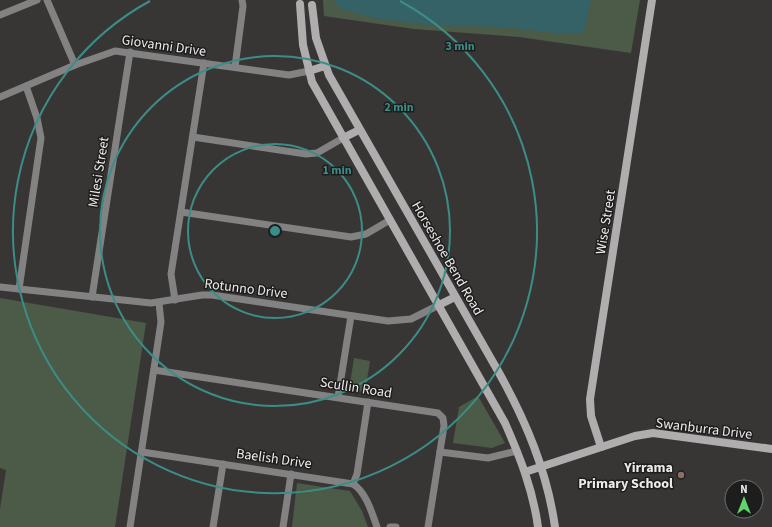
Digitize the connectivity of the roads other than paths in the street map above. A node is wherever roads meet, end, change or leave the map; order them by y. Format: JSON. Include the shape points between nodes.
{"nodes":[{"id":1,"x":37,"y":0,"type":"edge"},
{"id":2,"x":47,"y":0,"type":"edge"},
{"id":3,"x":242,"y":0,"type":"edge"},
{"id":4,"x":652,"y":0,"type":"edge"},
{"id":5,"x":300,"y":4,"type":"dead end"},
{"id":6,"x":312,"y":4,"type":"dead end"},
{"id":7,"x":0,"y":15,"type":"edge"},
{"id":8,"x":130,"y":52,"type":"junction"},
{"id":9,"x":204,"y":63,"type":"junction"},
{"id":10,"x":75,"y":65,"type":"junction"},
{"id":11,"x":325,"y":66,"type":"junction"},
{"id":12,"x":235,"y":67,"type":"junction"},
{"id":13,"x":309,"y":71,"type":"junction"},
{"id":14,"x":26,"y":86,"type":"junction"},
{"id":15,"x":0,"y":97,"type":"edge"},
{"id":16,"x":359,"y":130,"type":"junction"},
{"id":17,"x":193,"y":137,"type":"junction"},
{"id":18,"x":343,"y":138,"type":"junction"},
{"id":19,"x":181,"y":212,"type":"junction"},
{"id":20,"x":390,"y":220,"type":"junction"},
{"id":21,"x":0,"y":287,"type":"edge"},
{"id":22,"x":19,"y":290,"type":"junction"},
{"id":23,"x":455,"y":296,"type":"junction"},
{"id":24,"x":92,"y":297,"type":"junction"},
{"id":25,"x":175,"y":300,"type":"junction"},
{"id":26,"x":159,"y":303,"type":"junction"},
{"id":27,"x":439,"y":306,"type":"junction"},
{"id":28,"x":351,"y":316,"type":"junction"},
{"id":29,"x":154,"y":370,"type":"junction"},
{"id":30,"x":338,"y":397,"type":"junction"},
{"id":31,"x":368,"y":402,"type":"junction"},
{"id":32,"x":601,"y":447,"type":"junction"},
{"id":33,"x":772,"y":450,"type":"edge"},
{"id":34,"x":517,"y":451,"type":"junction"},
{"id":35,"x":142,"y":452,"type":"junction"},
{"id":36,"x":440,"y":452,"type":"junction"},
{"id":37,"x":223,"y":464,"type":"junction"},
{"id":38,"x":542,"y":466,"type":"junction"},
{"id":39,"x":525,"y":472,"type":"junction"},
{"id":40,"x":291,"y":474,"type":"junction"},
{"id":41,"x":353,"y":484,"type":"junction"},
{"id":42,"x":130,"y":527,"type":"edge"},
{"id":43,"x":213,"y":527,"type":"edge"},
{"id":44,"x":283,"y":527,"type":"edge"},
{"id":45,"x":377,"y":527,"type":"edge"},
{"id":46,"x":390,"y":527,"type":"edge"},
{"id":47,"x":396,"y":527,"type":"edge"},
{"id":48,"x":428,"y":527,"type":"edge"},
{"id":49,"x":538,"y":527,"type":"edge"},
{"id":50,"x":556,"y":527,"type":"edge"}],
"edges":[{"from":1,"to":7,"type":"street"},
{"from":2,"to":10,"type":"street"},
{"from":3,"to":12,"type":"street"},
{"from":4,"to":32,"type":"street","name":"Wise Street","via":[[590,399],[591,416]]},
{"from":5,"to":13,"type":"street","via":[[302,38]]},
{"from":6,"to":11,"type":"street","name":"Horseshoe Bend Road","via":[[316,38]]},
{"from":8,"to":9,"type":"street","name":"Giovanni Drive"},
{"from":8,"to":10,"type":"street","name":"Giovanni Drive","via":[[107,52]]},
{"from":8,"to":24,"type":"street","name":"Milesi Street"},
{"from":9,"to":12,"type":"street","name":"Giovanni Drive"},
{"from":9,"to":17,"type":"street"},
{"from":10,"to":14,"type":"street","name":"Giovanni Drive"},
{"from":11,"to":13,"type":"street"},
{"from":11,"to":16,"type":"street","name":"Horseshoe Bend Road"},
{"from":12,"to":13,"type":"street","name":"Giovanni Drive","via":[[289,75]]},
{"from":13,"to":18,"type":"street"},
{"from":14,"to":15,"type":"street","name":"Giovanni Drive"},
{"from":14,"to":22,"type":"street","via":[[41,138]]},
{"from":16,"to":18,"type":"street"},
{"from":16,"to":23,"type":"street","name":"Horseshoe Bend Road"},
{"from":17,"to":18,"type":"street","via":[[306,154],[318,153]]},
{"from":17,"to":19,"type":"street"},
{"from":18,"to":20,"type":"street"},
{"from":19,"to":20,"type":"street","via":[[351,237],[363,236]]},
{"from":19,"to":25,"type":"street","via":[[171,274]]},
{"from":20,"to":27,"type":"street"},
{"from":21,"to":22,"type":"street","name":"Rotunno Drive"},
{"from":22,"to":24,"type":"street","name":"Rotunno Drive"},
{"from":23,"to":27,"type":"street"},
{"from":23,"to":38,"type":"street","name":"Horseshoe Bend Road","via":[[516,403]]},
{"from":24,"to":26,"type":"street","name":"Rotunno Drive"},
{"from":25,"to":26,"type":"street","name":"Rotunno Drive"},
{"from":25,"to":28,"type":"street","name":"Rotunno Drive","via":[[212,295]]},
{"from":26,"to":29,"type":"street","via":[[161,322]]},
{"from":27,"to":28,"type":"street","name":"Rotunno Drive","via":[[417,317],[402,320],[388,321]]},
{"from":27,"to":34,"type":"street","via":[[505,423]]},
{"from":28,"to":30,"type":"street"},
{"from":29,"to":30,"type":"street","name":"Scullin Road"},
{"from":29,"to":35,"type":"street"},
{"from":30,"to":31,"type":"street","name":"Scullin Road"},
{"from":31,"to":36,"type":"street","name":"Scullin Road","via":[[441,415],[444,424]]},
{"from":31,"to":41,"type":"street","via":[[357,474]]},
{"from":32,"to":33,"type":"street","name":"Swanburra Drive","via":[[653,433]]},
{"from":32,"to":38,"type":"street","name":"Swanburra Drive"},
{"from":34,"to":36,"type":"street","via":[[488,458]]},
{"from":34,"to":39,"type":"street"},
{"from":35,"to":37,"type":"street","name":"Baelish Drive"},
{"from":35,"to":42,"type":"street"},
{"from":36,"to":48,"type":"street","name":"Scullin Road"},
{"from":37,"to":40,"type":"street","name":"Baelish Drive"},
{"from":37,"to":43,"type":"street"},
{"from":38,"to":39,"type":"street","name":"Swanburra Drive"},
{"from":38,"to":50,"type":"street","name":"Horseshoe Bend Road"},
{"from":39,"to":49,"type":"street"},
{"from":40,"to":41,"type":"street","name":"Baelish Drive"},
{"from":40,"to":44,"type":"street"},
{"from":41,"to":45,"type":"street","via":[[368,505]]},
{"from":46,"to":47,"type":"street"}]}
